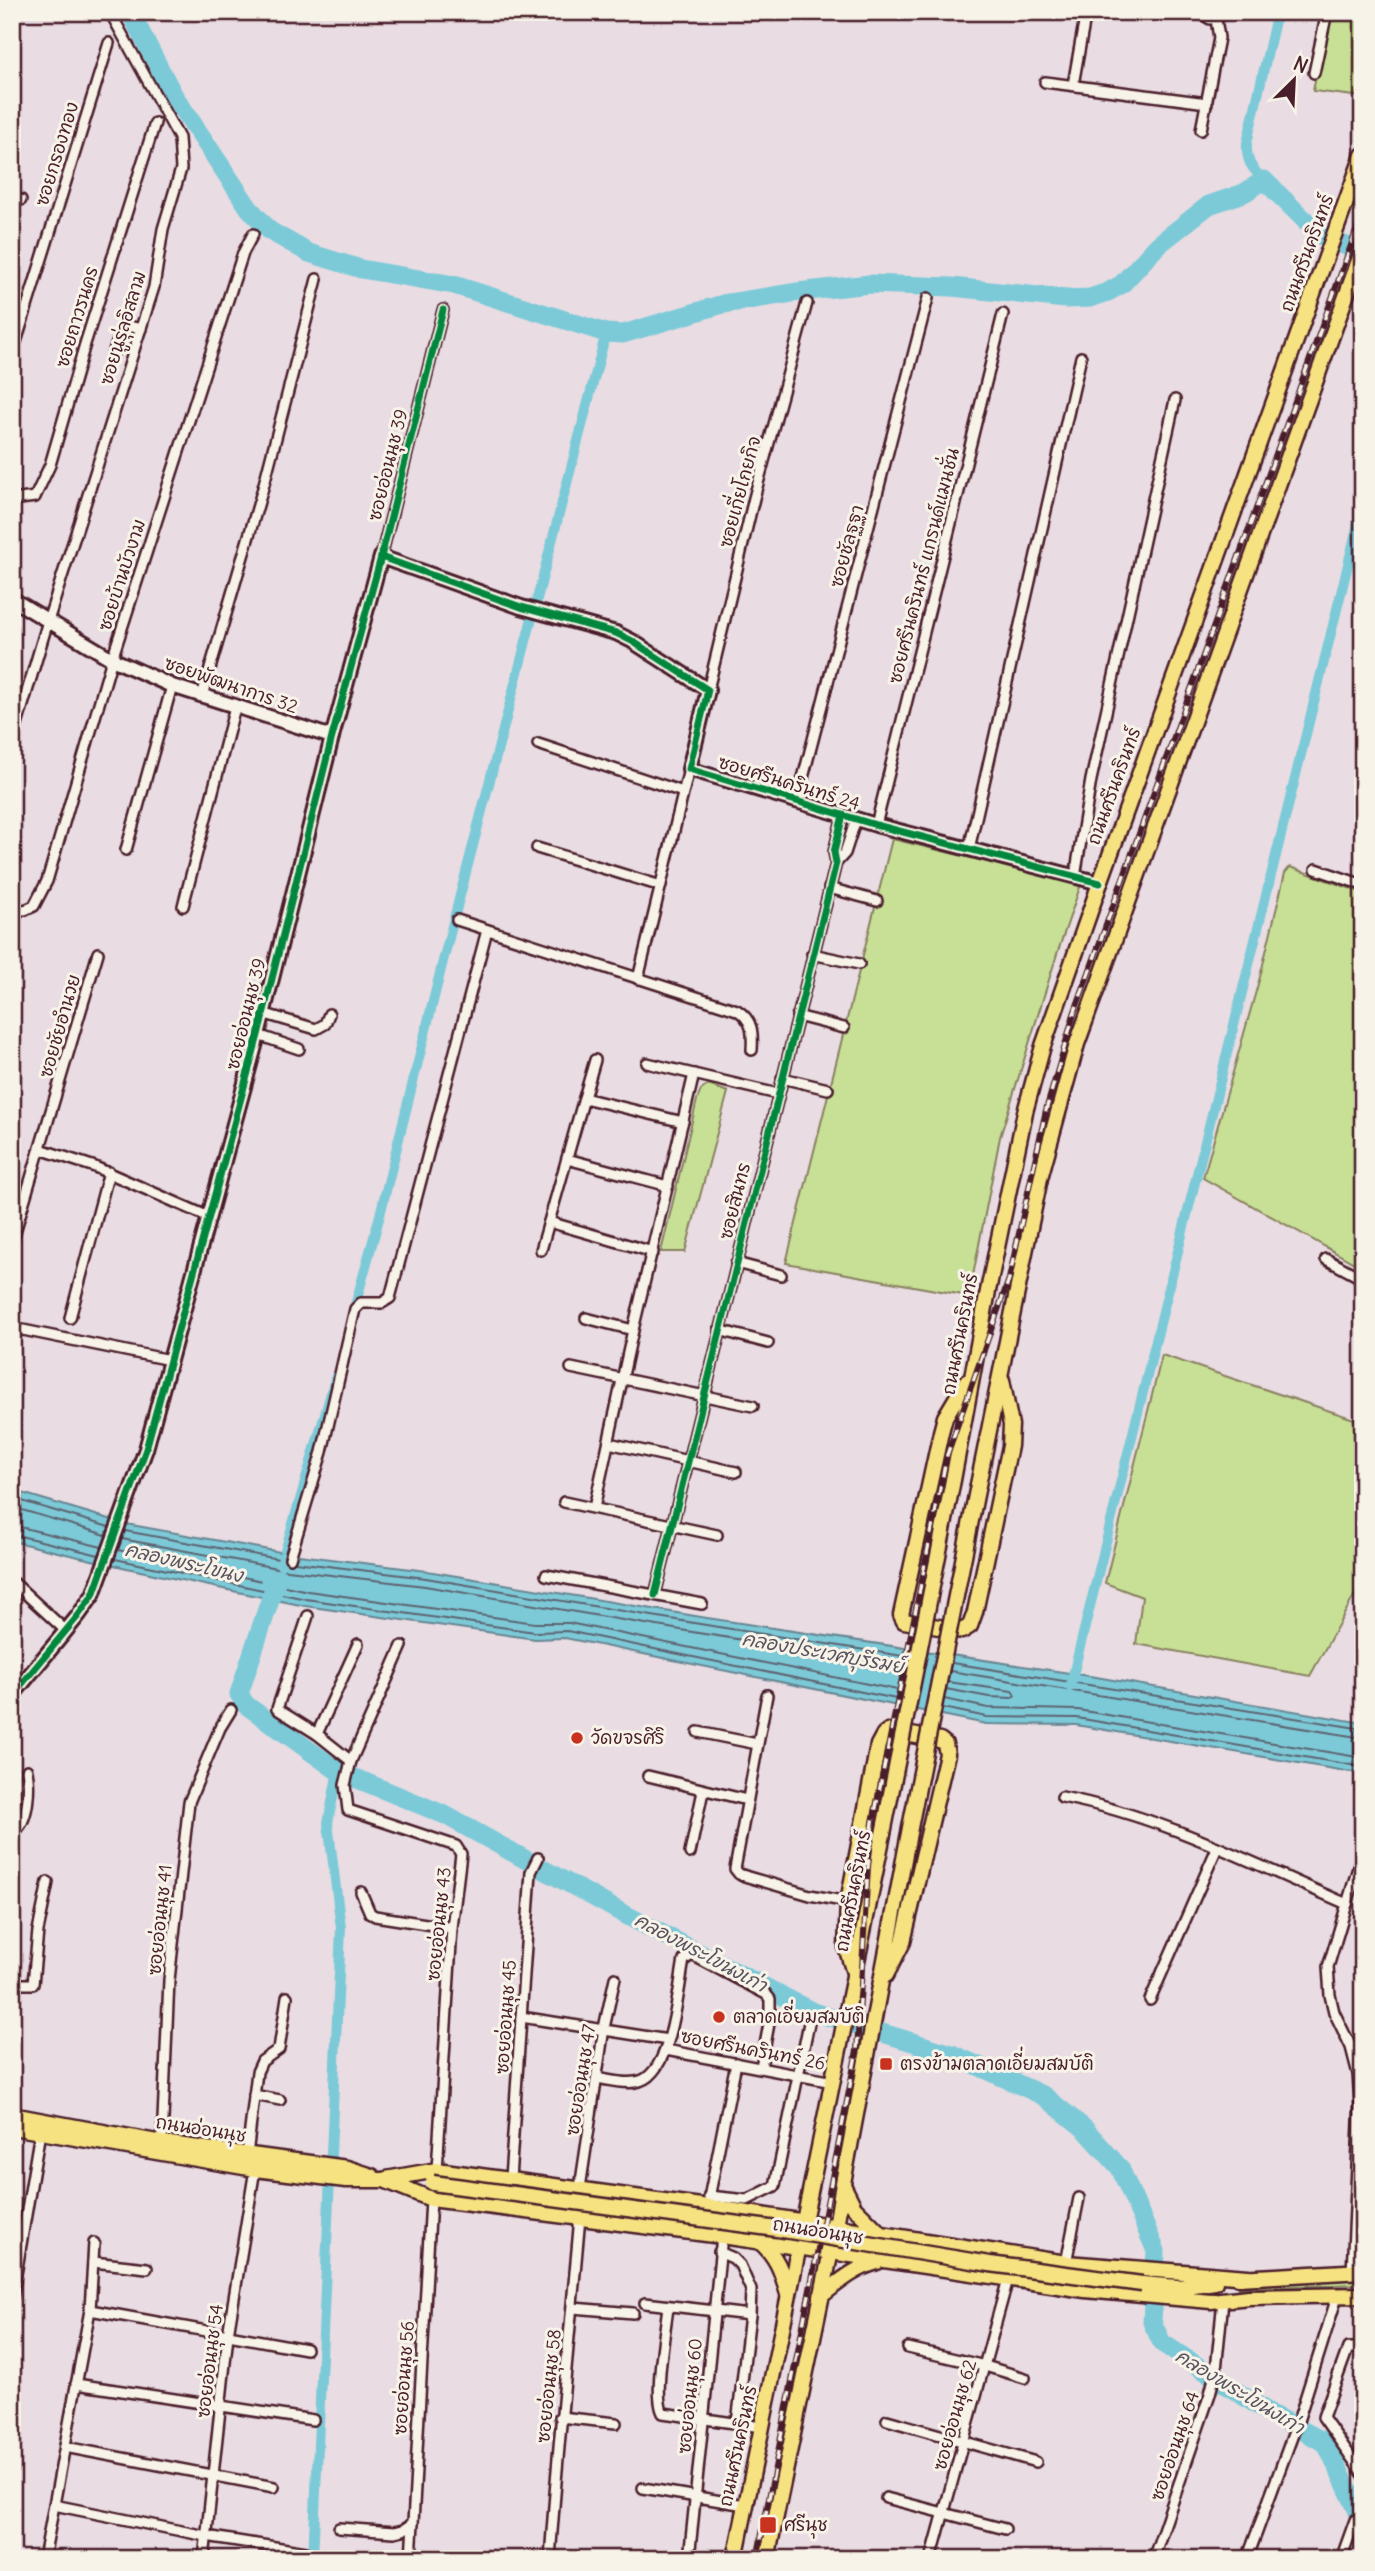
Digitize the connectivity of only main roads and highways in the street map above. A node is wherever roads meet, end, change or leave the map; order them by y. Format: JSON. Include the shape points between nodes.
{"nodes":[{"id":1,"x":1363,"y":155,"type":"edge"},
{"id":2,"x":1363,"y":248,"type":"edge"},
{"id":3,"x":972,"y":1371,"type":"junction"},
{"id":4,"x":1001,"y":1375,"type":"junction"},
{"id":5,"x":855,"y":1977,"type":"junction"},
{"id":6,"x":882,"y":1984,"type":"junction"},
{"id":7,"x":12,"y":2115,"type":"edge"},
{"id":8,"x":12,"y":2127,"type":"edge"},
{"id":9,"x":41,"y":2127,"type":"junction"},
{"id":10,"x":253,"y":2160,"type":"junction"},
{"id":11,"x":435,"y":2176,"type":"junction"},
{"id":12,"x":814,"y":2176,"type":"junction"},
{"id":13,"x":384,"y":2180,"type":"junction"},
{"id":14,"x":842,"y":2183,"type":"junction"},
{"id":15,"x":723,"y":2209,"type":"junction"},
{"id":16,"x":764,"y":2216,"type":"junction"},
{"id":17,"x":805,"y":2222,"type":"junction"},
{"id":18,"x":836,"y":2227,"type":"junction"},
{"id":19,"x":883,"y":2235,"type":"junction"},
{"id":20,"x":722,"y":2236,"type":"junction"},
{"id":21,"x":759,"y":2241,"type":"junction"},
{"id":22,"x":924,"y":2242,"type":"junction"},
{"id":23,"x":800,"y":2248,"type":"junction"},
{"id":24,"x":831,"y":2252,"type":"junction"},
{"id":25,"x":881,"y":2261,"type":"junction"},
{"id":26,"x":920,"y":2266,"type":"junction"},
{"id":27,"x":1357,"y":2271,"type":"edge"},
{"id":28,"x":1248,"y":2277,"type":"junction"},
{"id":29,"x":1180,"y":2287,"type":"junction"},
{"id":30,"x":789,"y":2295,"type":"junction"},
{"id":31,"x":1363,"y":2295,"type":"edge"},
{"id":32,"x":821,"y":2296,"type":"junction"},
{"id":33,"x":1249,"y":2297,"type":"junction"},
{"id":34,"x":735,"y":2559,"type":"edge"},
{"id":35,"x":767,"y":2559,"type":"edge"}],
"edges":[{"from":1,"to":3,"type":"main road","name":"ถนนศรีนครินทร์","via":[[1043,1046],[1025,1111]]},
{"from":2,"to":4,"type":"main road","via":[[1077,1044],[1040,1178]]},
{"from":3,"to":4,"type":"main road","via":[[941,1432],[901,1615],[904,1621],[962,1631],[970,1626],[1010,1446],[1009,1408]]},
{"from":3,"to":5,"type":"main road","name":"ถนนศรีนครินทร์","bridge":true},
{"from":4,"to":6,"type":"main road","bridge":true},
{"from":5,"to":6,"type":"main road","via":[[846,1951],[848,1902],[880,1739],[888,1731],[940,1740],[947,1754],[903,1942]]},
{"from":5,"to":12,"type":"main road","name":"ถนนศรีนครินทร์"},
{"from":6,"to":14,"type":"main road"},
{"from":7,"to":9,"type":"main road","name":"ถนนอ่อนนุช"},
{"from":8,"to":9,"type":"main road","name":"ถนนอ่อนนุช"},
{"from":9,"to":10,"type":"main road","name":"ถนนอ่อนนุช"},
{"from":9,"to":10,"type":"main road","name":"ถนนอ่อนนุช"},
{"from":10,"to":13,"type":"main road","name":"ถนนอ่อนนุช"},
{"from":11,"to":13,"type":"main road","name":"ถนนอ่อนนุช"},
{"from":11,"to":15,"type":"main road","name":"ถนนอ่อนนุช","via":[[510,2179],[709,2201]]},
{"from":11,"to":29,"type":"main road","name":"ถนนอ่อนนุช","bridge":true,"via":[[1073,2276]]},
{"from":12,"to":16,"type":"main road","via":[[795,2208]]},
{"from":12,"to":17,"type":"main road","name":"ถนนศรีนครินทร์"},
{"from":13,"to":20,"type":"main road","name":"ถนนอ่อนนุช","via":[[431,2199]]},
{"from":14,"to":18,"type":"main road"},
{"from":14,"to":19,"type":"main road","via":[[854,2207]]},
{"from":15,"to":16,"type":"main road","name":"ถนนอ่อนนุช"},
{"from":15,"to":20,"type":"main road","via":[[731,2227]]},
{"from":16,"to":17,"type":"main road","name":"ถนนอ่อนนุช"},
{"from":17,"to":18,"type":"main road","name":"ถนนอ่อนนุช"},
{"from":17,"to":23,"type":"main road","name":"ถนนศรีนครินทร์"},
{"from":18,"to":19,"type":"main road","name":"ถนนอ่อนนุช"},
{"from":18,"to":24,"type":"main road"},
{"from":19,"to":22,"type":"main road","name":"ถนนอ่อนนุช"},
{"from":20,"to":21,"type":"main road","name":"ถนนอ่อนนุช"},
{"from":21,"to":23,"type":"main road","name":"ถนนอ่อนนุช"},
{"from":21,"to":30,"type":"main road","via":[[780,2267]]},
{"from":22,"to":26,"type":"main road","via":[[910,2253]]},
{"from":22,"to":28,"type":"main road","name":"ถนนอ่อนนุช","via":[[1103,2267]]},
{"from":23,"to":24,"type":"main road","name":"ถนนอ่อนนุช"},
{"from":23,"to":30,"type":"main road","name":"ถนนศรีนครินทร์"},
{"from":24,"to":25,"type":"main road","name":"ถนนอ่อนนุช"},
{"from":24,"to":32,"type":"main road"},
{"from":25,"to":26,"type":"main road","name":"ถนนอ่อนนุช"},
{"from":25,"to":32,"type":"main road","via":[[856,2270]]},
{"from":26,"to":33,"type":"main road","name":"ถนนอ่อนนุช","via":[[1198,2301]]},
{"from":27,"to":28,"type":"main road","name":"ถนนอ่อนนุช"},
{"from":28,"to":29,"type":"main road","name":"ถนนอ่อนนุช"},
{"from":29,"to":33,"type":"main road","name":"ถนนอ่อนนุช"},
{"from":30,"to":34,"type":"main road","name":"ถนนศรีนครินทร์"},
{"from":31,"to":33,"type":"main road","name":"ถนนอ่อนนุช"},
{"from":32,"to":35,"type":"main road"}]}
